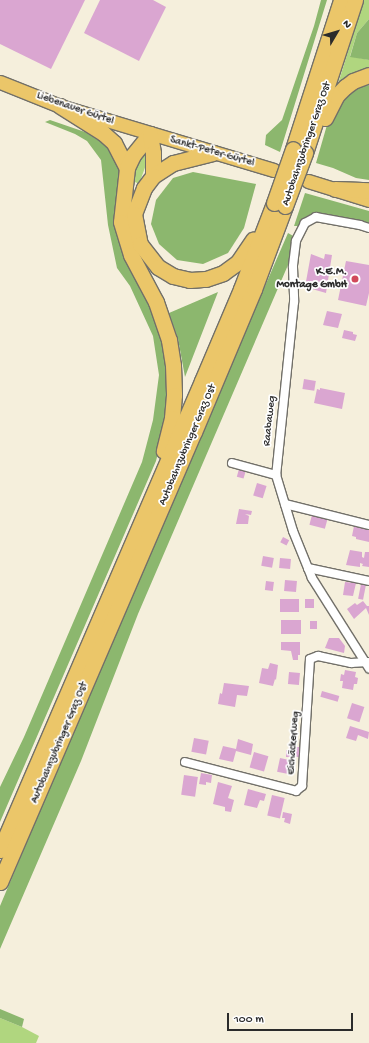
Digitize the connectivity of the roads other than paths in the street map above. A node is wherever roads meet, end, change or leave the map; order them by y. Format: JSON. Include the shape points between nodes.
{"nodes":[{"id":1,"x":341,"y":0,"type":"edge"},
{"id":2,"x":355,"y":0,"type":"edge"},
{"id":3,"x":369,"y":75,"type":"edge"},
{"id":4,"x":0,"y":82,"type":"edge"},
{"id":5,"x":60,"y":106,"type":"junction"},
{"id":6,"x":150,"y":134,"type":"junction"},
{"id":7,"x":311,"y":136,"type":"junction"},
{"id":8,"x":299,"y":151,"type":"junction"},
{"id":9,"x":213,"y":153,"type":"junction"},
{"id":10,"x":127,"y":168,"type":"junction"},
{"id":11,"x":274,"y":170,"type":"dead end"},
{"id":12,"x":152,"y":176,"type":"junction"},
{"id":13,"x":308,"y":181,"type":"dead end"},
{"id":14,"x":335,"y":189,"type":"junction"},
{"id":15,"x":369,"y":190,"type":"edge"},
{"id":16,"x":369,"y":200,"type":"edge"},
{"id":17,"x":280,"y":204,"type":"junction"},
{"id":18,"x":266,"y":221,"type":"junction"},
{"id":19,"x":369,"y":228,"type":"edge"},
{"id":20,"x":232,"y":463,"type":"dead end"},
{"id":21,"x":162,"y":474,"type":"junction"},
{"id":22,"x":276,"y":475,"type":"junction"},
{"id":23,"x":285,"y":504,"type":"junction"},
{"id":24,"x":369,"y":526,"type":"edge"},
{"id":25,"x":308,"y":568,"type":"junction"},
{"id":26,"x":369,"y":581,"type":"edge"},
{"id":27,"x":368,"y":664,"type":"edge"},
{"id":28,"x":185,"y":762,"type":"dead end"},
{"id":29,"x":0,"y":850,"type":"edge"},
{"id":30,"x":0,"y":882,"type":"edge"}],
"edges":[{"from":1,"to":8,"type":"highway","name":"Autobahnzubringer Graz Ost"},
{"from":2,"to":7,"type":"highway","name":"Autobahnzubringer Graz Ost"},
{"from":3,"to":7,"type":"highway","via":[[353,81],[336,96],[323,122]]},
{"from":4,"to":5,"type":"main road","name":"Liebenauer Gürtel"},
{"from":5,"to":6,"type":"main road","name":"Liebenauer Gürtel"},
{"from":5,"to":10,"type":"highway","via":[[103,133],[114,143]]},
{"from":6,"to":9,"type":"main road","name":"Sankt-Peter-Gürtel"},
{"from":6,"to":10,"type":"highway","via":[[133,155]]},
{"from":6,"to":12,"type":"highway","via":[[153,152]]},
{"from":7,"to":8,"type":"highway","name":"Autobahnzubringer Graz Ost"},
{"from":8,"to":17,"type":"highway","name":"Autobahnzubringer Graz Ost","bridge":true},
{"from":9,"to":11,"type":"main road","name":"Sankt-Peter-Gürtel"},
{"from":9,"to":12,"type":"highway","via":[[173,163]]},
{"from":10,"to":21,"type":"highway","via":[[121,222],[131,255],[161,314],[173,365],[172,418],[164,450]]},
{"from":12,"to":18,"type":"highway","via":[[139,199],[134,214],[135,226],[140,244],[147,255],[158,267],[173,276],[206,280],[223,273],[238,262]]},
{"from":13,"to":14,"type":"main road"},
{"from":14,"to":15,"type":"highway"},
{"from":14,"to":16,"type":"main road"},
{"from":17,"to":18,"type":"highway","name":"Autobahnzubringer Graz Ost"},
{"from":17,"to":30,"type":"highway","name":"Autobahnzubringer Graz Ost","via":[[254,290]]},
{"from":18,"to":21,"type":"highway","name":"Autobahnzubringer Graz Ost"},
{"from":19,"to":22,"type":"street","name":"Raabaweg","via":[[316,217],[305,223],[296,241],[293,267],[294,302]]},
{"from":20,"to":22,"type":"street"},
{"from":21,"to":29,"type":"highway","name":"Autobahnzubringer Graz Ost"},
{"from":22,"to":23,"type":"street","name":"Raabaweg"},
{"from":23,"to":24,"type":"street"},
{"from":23,"to":25,"type":"street","name":"Raabaweg"},
{"from":25,"to":26,"type":"street"},
{"from":25,"to":27,"type":"street","name":"Raabaweg"},
{"from":27,"to":28,"type":"street","name":"Eichäckerweg","via":[[318,656],[310,659],[302,786],[296,791]]}]}
